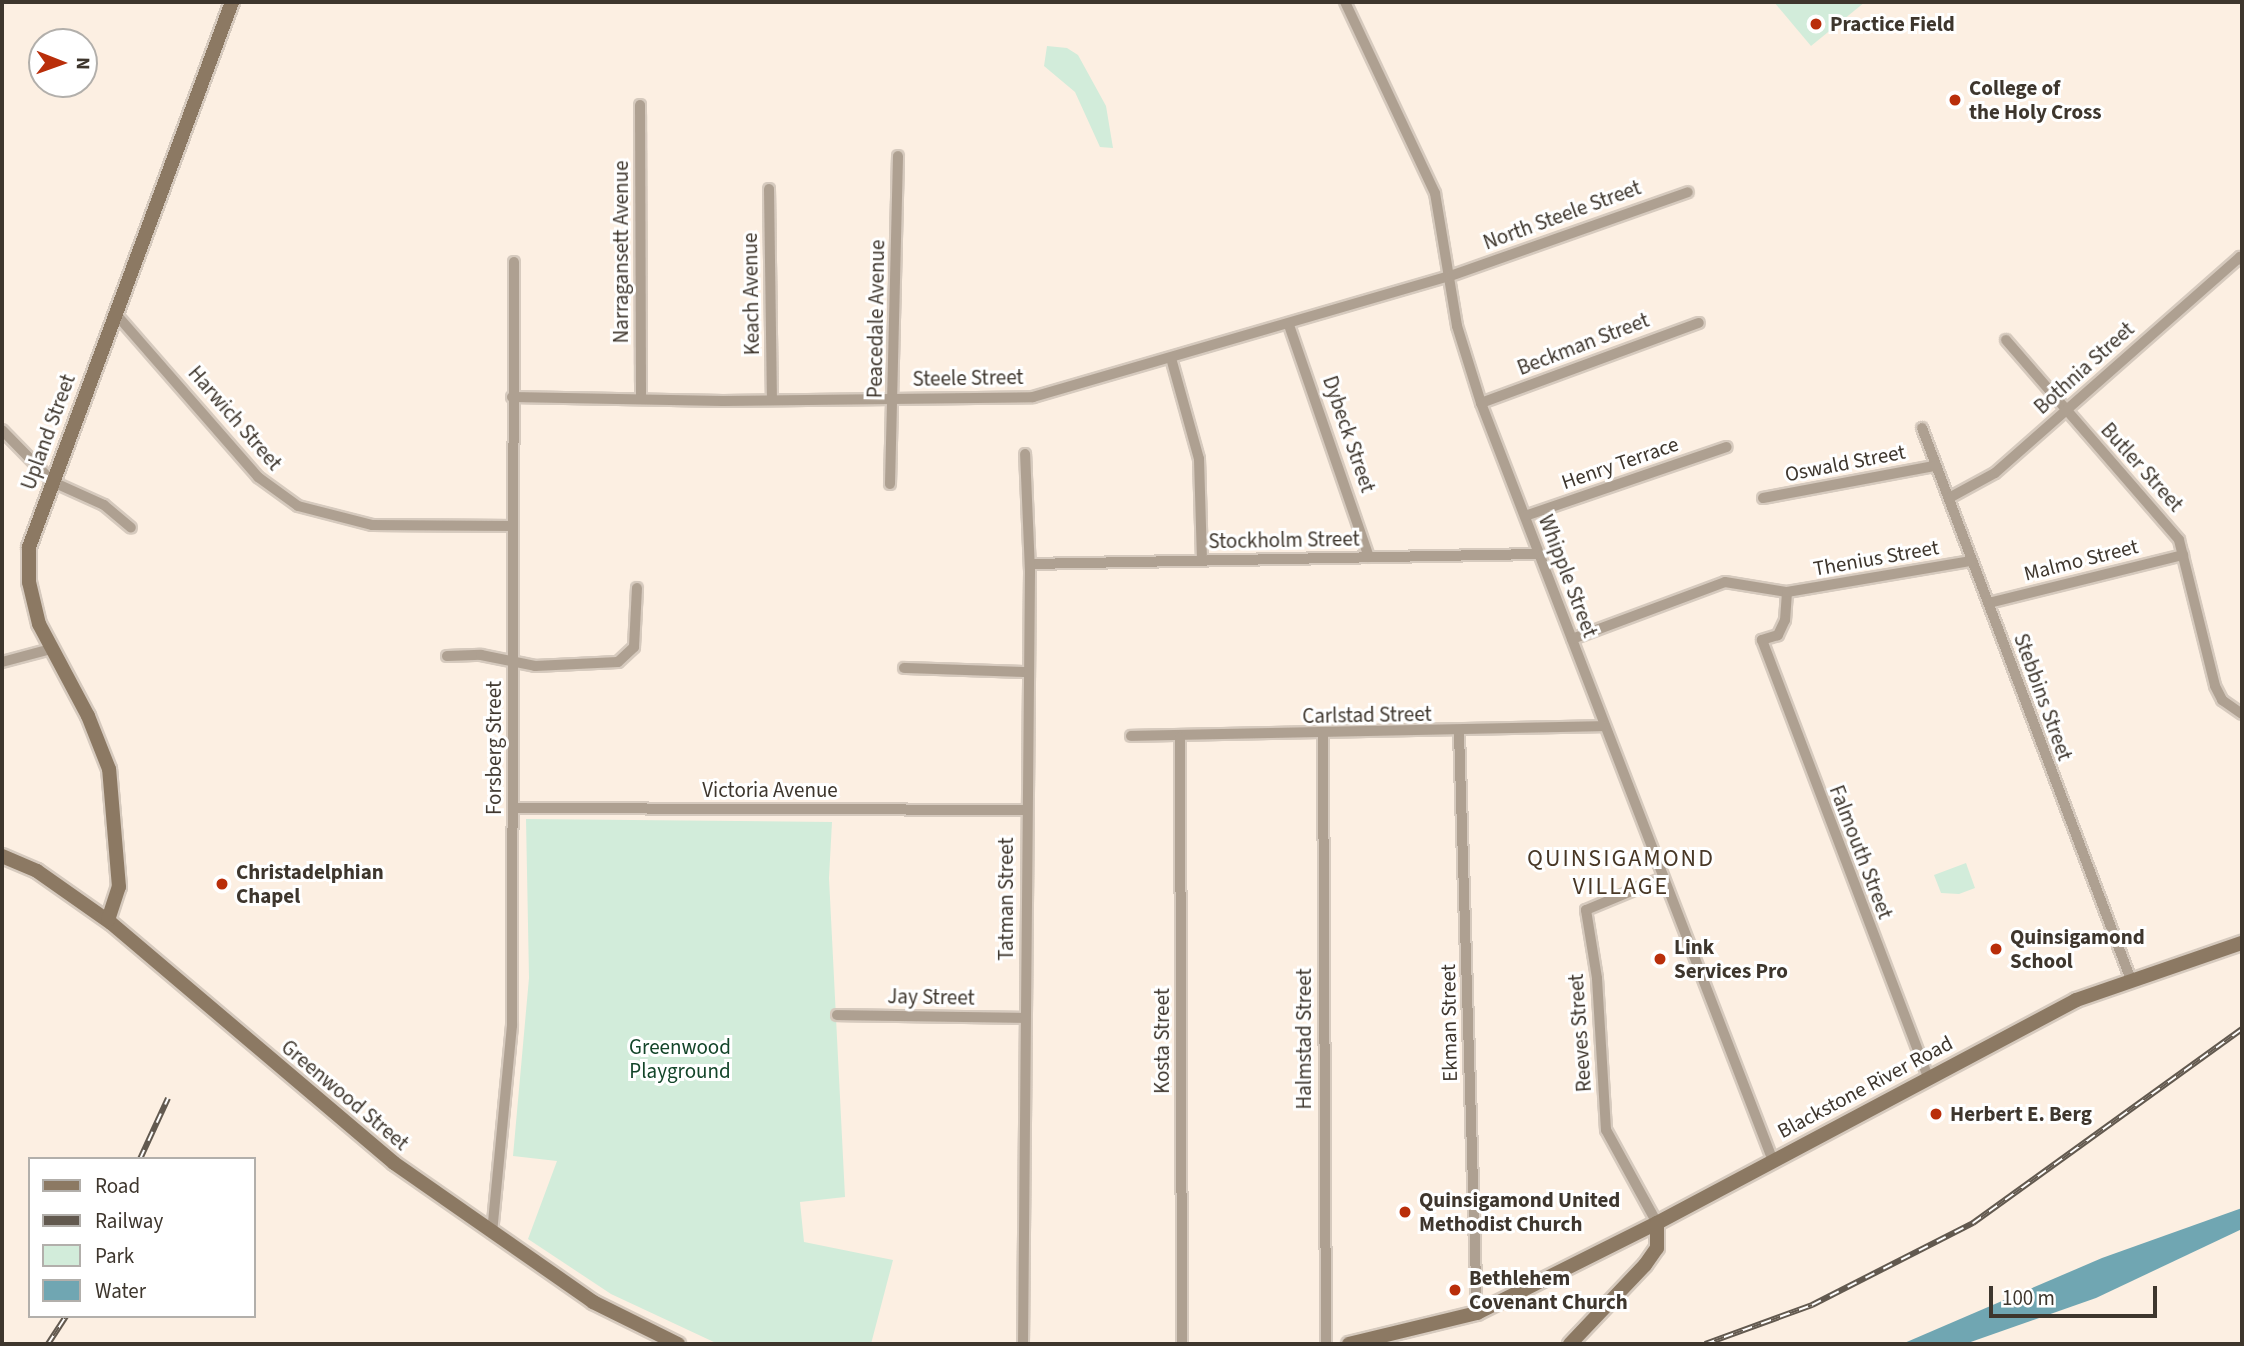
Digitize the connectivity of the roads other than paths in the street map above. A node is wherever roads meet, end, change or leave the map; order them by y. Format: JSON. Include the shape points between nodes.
{"nodes":[{"id":1,"x":232,"y":2,"type":"edge"},
{"id":2,"x":1345,"y":2,"type":"edge"},
{"id":3,"x":640,"y":105,"type":"dead end"},
{"id":4,"x":898,"y":156,"type":"dead end"},
{"id":5,"x":769,"y":189,"type":"dead end"},
{"id":6,"x":1688,"y":192,"type":"dead end"},
{"id":7,"x":2241,"y":259,"type":"edge"},
{"id":8,"x":514,"y":262,"type":"dead end"},
{"id":9,"x":1450,"y":276,"type":"junction"},
{"id":10,"x":115,"y":313,"type":"junction"},
{"id":11,"x":1699,"y":323,"type":"dead end"},
{"id":12,"x":1289,"y":324,"type":"junction"},
{"id":13,"x":2006,"y":340,"type":"dead end"},
{"id":14,"x":1171,"y":358,"type":"junction"},
{"id":15,"x":512,"y":397,"type":"junction"},
{"id":16,"x":641,"y":399,"type":"junction"},
{"id":17,"x":772,"y":399,"type":"junction"},
{"id":18,"x":895,"y":399,"type":"junction"},
{"id":19,"x":1481,"y":403,"type":"junction"},
{"id":20,"x":2064,"y":409,"type":"junction"},
{"id":21,"x":1922,"y":428,"type":"dead end"},
{"id":22,"x":2,"y":430,"type":"edge"},
{"id":23,"x":1727,"y":447,"type":"dead end"},
{"id":24,"x":1025,"y":454,"type":"dead end"},
{"id":25,"x":1934,"y":466,"type":"junction"},
{"id":26,"x":53,"y":482,"type":"junction"},
{"id":27,"x":890,"y":484,"type":"dead end"},
{"id":28,"x":1763,"y":498,"type":"dead end"},
{"id":29,"x":1949,"y":498,"type":"junction"},
{"id":30,"x":1525,"y":516,"type":"junction"},
{"id":31,"x":513,"y":526,"type":"junction"},
{"id":32,"x":131,"y":528,"type":"dead end"},
{"id":33,"x":1539,"y":554,"type":"junction"},
{"id":34,"x":2183,"y":555,"type":"junction"},
{"id":35,"x":1370,"y":557,"type":"junction"},
{"id":36,"x":1202,"y":561,"type":"junction"},
{"id":37,"x":1971,"y":561,"type":"junction"},
{"id":38,"x":1030,"y":564,"type":"junction"},
{"id":39,"x":637,"y":588,"type":"dead end"},
{"id":40,"x":1787,"y":592,"type":"junction"},
{"id":41,"x":1989,"y":603,"type":"junction"},
{"id":42,"x":1572,"y":639,"type":"junction"},
{"id":43,"x":51,"y":649,"type":"junction"},
{"id":44,"x":447,"y":656,"type":"dead end"},
{"id":45,"x":2,"y":662,"type":"edge"},
{"id":46,"x":512,"y":662,"type":"junction"},
{"id":47,"x":904,"y":668,"type":"dead end"},
{"id":48,"x":1026,"y":672,"type":"junction"},
{"id":49,"x":2242,"y":714,"type":"edge"},
{"id":50,"x":1604,"y":726,"type":"junction"},
{"id":51,"x":1459,"y":732,"type":"junction"},
{"id":52,"x":1322,"y":735,"type":"junction"},
{"id":53,"x":1130,"y":736,"type":"dead end"},
{"id":54,"x":1180,"y":737,"type":"junction"},
{"id":55,"x":514,"y":808,"type":"junction"},
{"id":56,"x":1026,"y":810,"type":"junction"},
{"id":57,"x":2,"y":856,"type":"edge"},
{"id":58,"x":1663,"y":878,"type":"junction"},
{"id":59,"x":108,"y":920,"type":"junction"},
{"id":60,"x":2242,"y":943,"type":"edge"},
{"id":61,"x":2131,"y":980,"type":"junction"},
{"id":62,"x":837,"y":1016,"type":"dead end"},
{"id":63,"x":1025,"y":1018,"type":"junction"},
{"id":64,"x":1928,"y":1076,"type":"junction"},
{"id":65,"x":1773,"y":1161,"type":"junction"},
{"id":66,"x":1657,"y":1223,"type":"junction"},
{"id":67,"x":492,"y":1233,"type":"junction"},
{"id":68,"x":1477,"y":1313,"type":"junction"},
{"id":69,"x":678,"y":1344,"type":"edge"},
{"id":70,"x":1023,"y":1344,"type":"edge"},
{"id":71,"x":1182,"y":1344,"type":"edge"},
{"id":72,"x":1326,"y":1344,"type":"edge"},
{"id":73,"x":1349,"y":1344,"type":"edge"},
{"id":74,"x":1570,"y":1344,"type":"edge"}],
"edges":[{"from":1,"to":10,"type":"main road","name":"Upland Street"},
{"from":2,"to":9,"type":"street","name":"Whipple Street","via":[[1435,193]]},
{"from":3,"to":16,"type":"street","name":"Narragansett Avenue"},
{"from":4,"to":18,"type":"street","name":"Peacedale Avenue"},
{"from":5,"to":17,"type":"street","name":"Keach Avenue"},
{"from":6,"to":9,"type":"street","name":"North Steele Street"},
{"from":7,"to":20,"type":"street","name":"Bothnia Street"},
{"from":8,"to":15,"type":"street","name":"Forsberg Street"},
{"from":9,"to":12,"type":"street","name":"Steele Street"},
{"from":9,"to":19,"type":"street","name":"Whipple Street","via":[[1457,326]]},
{"from":10,"to":26,"type":"main road","name":"Upland Street"},
{"from":10,"to":31,"type":"street","name":"Harwich Street","via":[[258,477],[298,506],[372,525]]},
{"from":11,"to":19,"type":"street","name":"Beckman Street"},
{"from":12,"to":14,"type":"street","name":"Steele Street"},
{"from":12,"to":35,"type":"street","name":"Dybeck Street"},
{"from":13,"to":20,"type":"street","name":"Butler Street"},
{"from":14,"to":18,"type":"street","name":"Steele Street","via":[[1033,397]]},
{"from":14,"to":36,"type":"street","via":[[1199,459]]},
{"from":15,"to":16,"type":"street","name":"Steele Street"},
{"from":15,"to":31,"type":"street","name":"Forsberg Street"},
{"from":16,"to":17,"type":"street","name":"Steele Street"},
{"from":17,"to":18,"type":"street","name":"Steele Street"},
{"from":18,"to":27,"type":"street","name":"Peacedale Avenue","via":[[889,441]]},
{"from":19,"to":30,"type":"street","name":"Whipple Street"},
{"from":20,"to":29,"type":"street","name":"Bothnia Street","via":[[1995,473]]},
{"from":20,"to":34,"type":"street","name":"Butler Street","via":[[2168,525]]},
{"from":21,"to":25,"type":"street","name":"Stebbins Street"},
{"from":22,"to":26,"type":"street"},
{"from":23,"to":30,"type":"street","name":"Henry Terrace"},
{"from":24,"to":38,"type":"street","name":"Tatman Street"},
{"from":25,"to":28,"type":"street","name":"Oswald Street"},
{"from":25,"to":29,"type":"street","name":"Stebbins Street"},
{"from":26,"to":32,"type":"street","via":[[103,505]]},
{"from":26,"to":43,"type":"main road","name":"Upland Street","via":[[29,547],[32,601]]},
{"from":29,"to":37,"type":"street","name":"Stebbins Street"},
{"from":30,"to":33,"type":"street","name":"Whipple Street"},
{"from":31,"to":46,"type":"street","name":"Forsberg Street"},
{"from":33,"to":35,"type":"street","name":"Stockholm Street"},
{"from":33,"to":42,"type":"street","name":"Whipple Street"},
{"from":34,"to":41,"type":"street","name":"Malmo Street"},
{"from":34,"to":49,"type":"street","name":"Butler Street","via":[[2215,686],[2222,700]]},
{"from":35,"to":36,"type":"street","name":"Stockholm Street"},
{"from":36,"to":38,"type":"street","name":"Stockholm Street"},
{"from":37,"to":40,"type":"street","name":"Thenius Street"},
{"from":37,"to":41,"type":"street","name":"Stebbins Street"},
{"from":38,"to":48,"type":"street","name":"Tatman Street"},
{"from":39,"to":46,"type":"street","via":[[634,647],[623,660],[535,666]]},
{"from":40,"to":42,"type":"street","name":"Thenius Street","via":[[1725,582]]},
{"from":40,"to":64,"type":"street","name":"Falmouth Street","via":[[1785,620],[1778,635],[1762,640]]},
{"from":41,"to":61,"type":"street","name":"Stebbins Street"},
{"from":42,"to":50,"type":"street","name":"Whipple Street"},
{"from":43,"to":45,"type":"street"},
{"from":43,"to":59,"type":"main road","name":"Upland Street","via":[[88,716],[109,769],[119,887]]},
{"from":44,"to":46,"type":"street","via":[[481,655]]},
{"from":46,"to":55,"type":"street","name":"Forsberg Street"},
{"from":47,"to":48,"type":"street"},
{"from":48,"to":56,"type":"street","name":"Tatman Street"},
{"from":50,"to":51,"type":"street","name":"Carlstad Street"},
{"from":50,"to":58,"type":"street","name":"Whipple Street"},
{"from":51,"to":52,"type":"street","name":"Carlstad Street"},
{"from":51,"to":68,"type":"street","name":"Ekman Street"},
{"from":52,"to":54,"type":"street","name":"Carlstad Street"},
{"from":52,"to":72,"type":"street","name":"Halmstad Street"},
{"from":53,"to":54,"type":"street","name":"Carlstad Street"},
{"from":54,"to":71,"type":"street","name":"Kosta Street"},
{"from":55,"to":56,"type":"street","name":"Victoria Avenue"},
{"from":55,"to":67,"type":"street","name":"Forsberg Street","via":[[512,1026]]},
{"from":56,"to":63,"type":"street","name":"Tatman Street"},
{"from":57,"to":59,"type":"main road","name":"Greenwood Street","via":[[37,871]]},
{"from":58,"to":65,"type":"street","name":"Whipple Street"},
{"from":58,"to":66,"type":"street","name":"Reeves Street","via":[[1587,910],[1597,978],[1605,1130]]},
{"from":59,"to":67,"type":"main road","name":"Greenwood Street","via":[[346,1128]]},
{"from":60,"to":61,"type":"main road","name":"Blackstone River Road"},
{"from":61,"to":64,"type":"main road","name":"Blackstone River Road","via":[[2076,1000]]},
{"from":62,"to":63,"type":"street","name":"Jay Street"},
{"from":63,"to":70,"type":"street","name":"Tatman Street"},
{"from":64,"to":65,"type":"main road","name":"Blackstone River Road"},
{"from":65,"to":66,"type":"main road","name":"Blackstone River Road"},
{"from":66,"to":68,"type":"main road"},
{"from":66,"to":74,"type":"main road","via":[[1657,1248],[1645,1265]]},
{"from":67,"to":69,"type":"main road","name":"Greenwood Street","via":[[593,1302]]},
{"from":68,"to":73,"type":"main road"}]}
